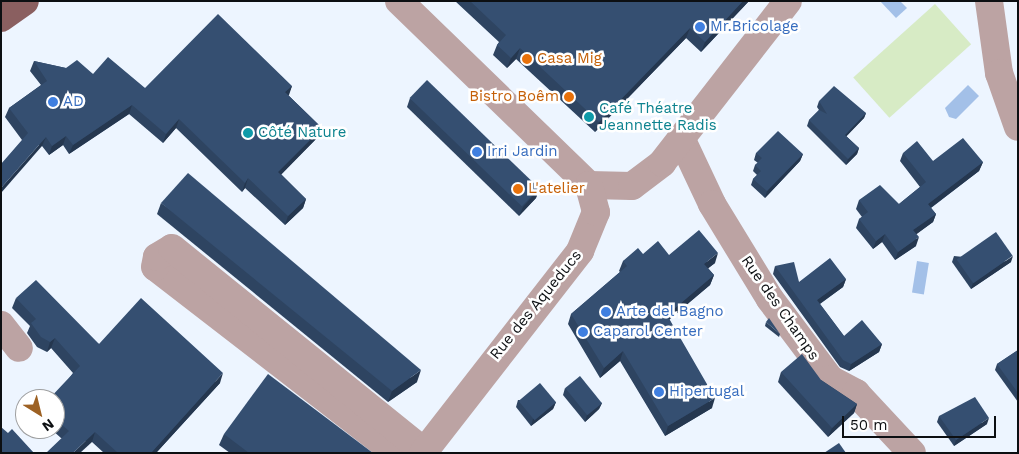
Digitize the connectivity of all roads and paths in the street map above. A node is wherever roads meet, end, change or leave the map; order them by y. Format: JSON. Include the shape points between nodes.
{"nodes":[{"id":1,"x":25,"y":1,"type":"edge"},
{"id":2,"x":399,"y":1,"type":"edge"},
{"id":3,"x":788,"y":1,"type":"edge"},
{"id":4,"x":989,"y":1,"type":"edge"},
{"id":5,"x":1,"y":18,"type":"edge"},
{"id":6,"x":1018,"y":127,"type":"edge"},
{"id":7,"x":681,"y":138,"type":"junction"},
{"id":8,"x":589,"y":185,"type":"junction"},
{"id":9,"x":1,"y":325,"type":"edge"},
{"id":10,"x":19,"y":348,"type":"dead end"},
{"id":11,"x":424,"y":452,"type":"edge"},
{"id":12,"x":396,"y":453,"type":"edge"},
{"id":13,"x":912,"y":453,"type":"edge"}],
"edges":[{"from":1,"to":5,"type":"main road"},
{"from":2,"to":8,"type":"street"},
{"from":3,"to":7,"type":"street"},
{"from":4,"to":6,"type":"street","via":[[1000,73]]},
{"from":7,"to":8,"type":"street","via":[[662,163],[632,186]]},
{"from":7,"to":13,"type":"street","name":"Rue des Champs","via":[[712,204],[770,299],[830,379],[856,393]]},
{"from":8,"to":11,"type":"street","name":"Rue des Aqueducs","via":[[596,212],[580,251]]},
{"from":9,"to":10,"type":"street"},
{"from":11,"to":12,"type":"street","via":[[172,248],[157,257],[155,266]]}]}
